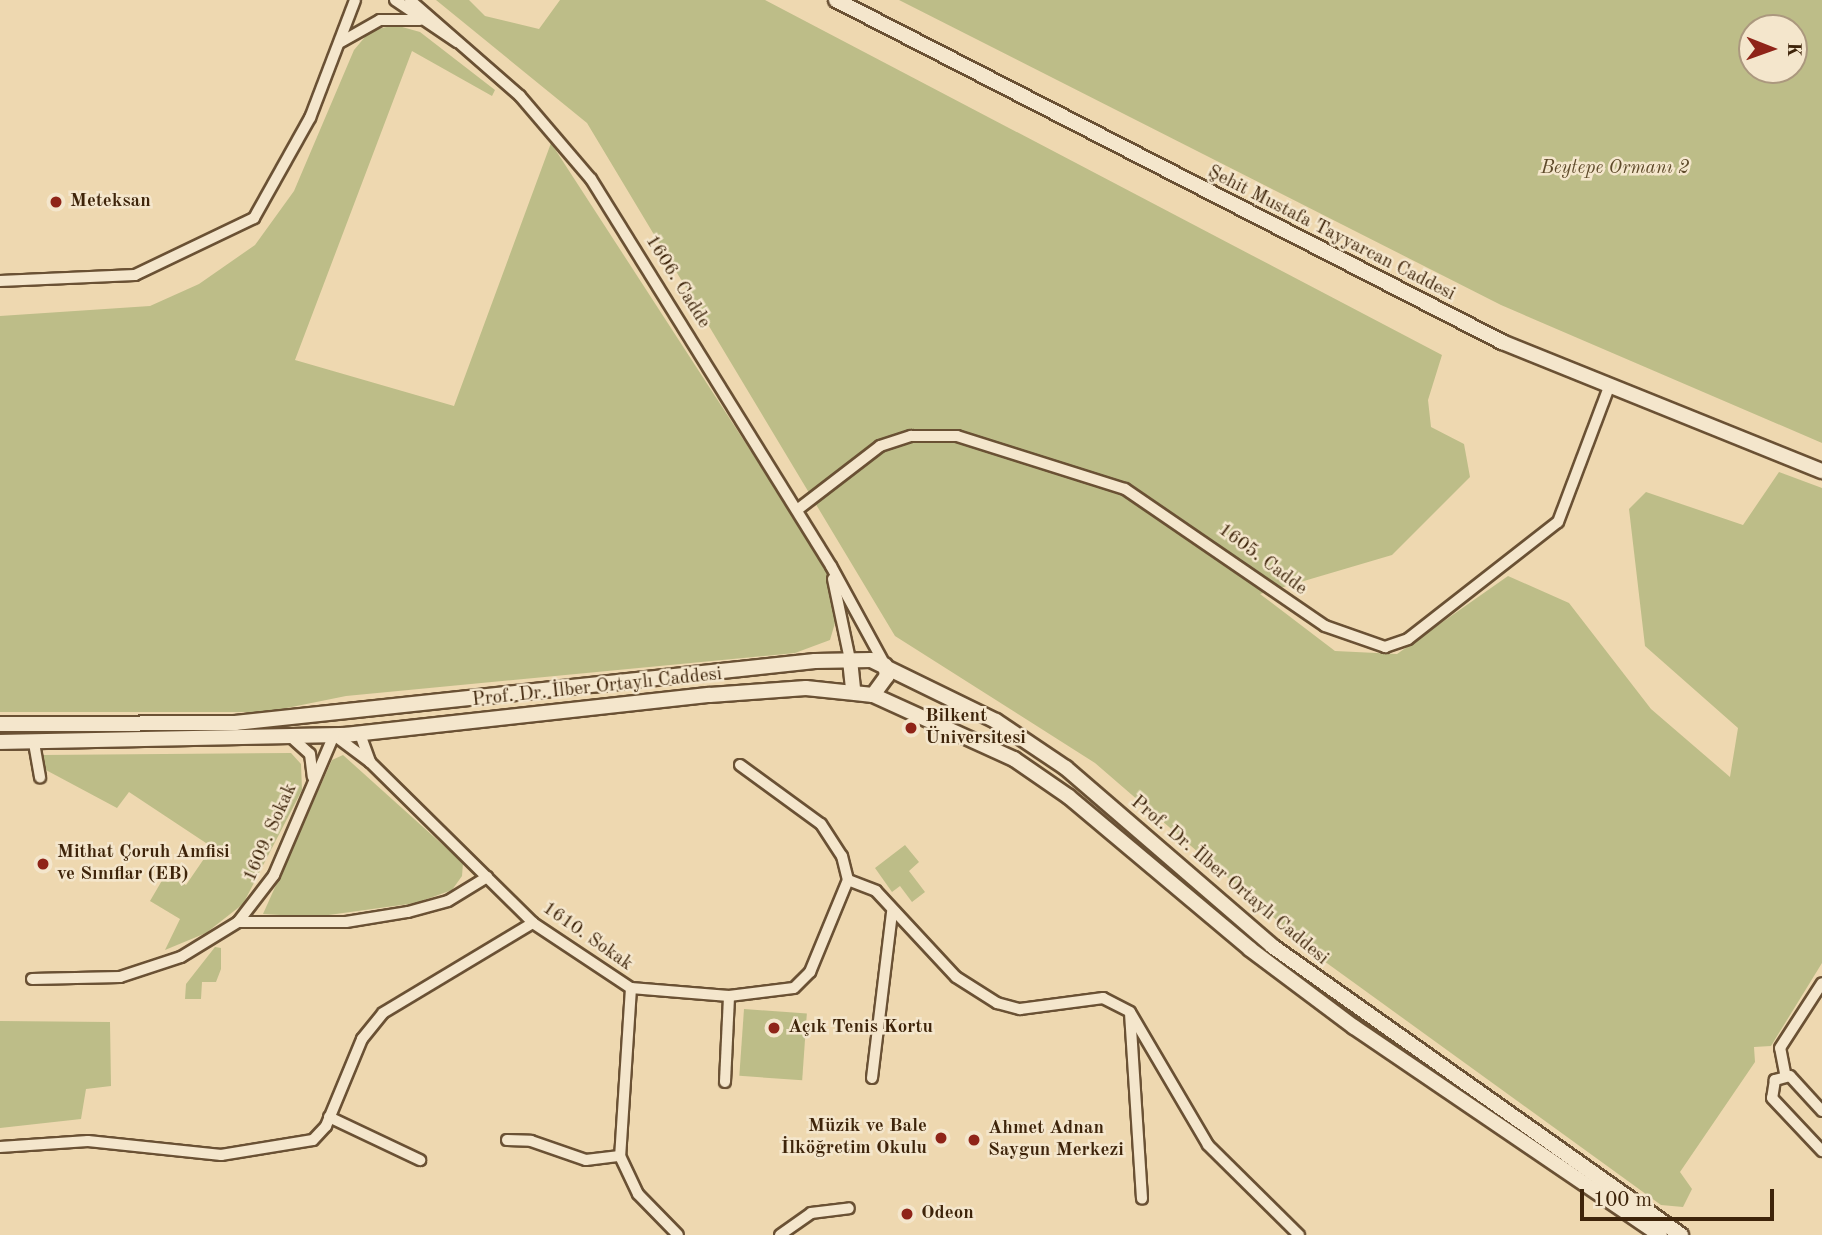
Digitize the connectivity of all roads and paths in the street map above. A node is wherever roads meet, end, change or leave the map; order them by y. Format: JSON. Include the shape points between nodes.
{"nodes":[{"id":1,"x":355,"y":0,"type":"edge"},
{"id":2,"x":395,"y":0,"type":"edge"},
{"id":3,"x":410,"y":0,"type":"edge"},
{"id":4,"x":836,"y":0,"type":"edge"},
{"id":5,"x":420,"y":20,"type":"junction"},
{"id":6,"x":341,"y":42,"type":"junction"},
{"id":7,"x":459,"y":43,"type":"junction"},
{"id":8,"x":0,"y":281,"type":"edge"},
{"id":9,"x":1609,"y":387,"type":"junction"},
{"id":10,"x":1822,"y":471,"type":"edge"},
{"id":11,"x":797,"y":510,"type":"junction"},
{"id":12,"x":831,"y":566,"type":"junction"},
{"id":13,"x":850,"y":660,"type":"junction"},
{"id":14,"x":885,"y":665,"type":"junction"},
{"id":15,"x":853,"y":691,"type":"junction"},
{"id":16,"x":873,"y":695,"type":"junction"},
{"id":17,"x":338,"y":708,"type":"junction"},
{"id":18,"x":0,"y":724,"type":"edge"},
{"id":19,"x":34,"y":725,"type":"junction"},
{"id":20,"x":346,"y":735,"type":"junction"},
{"id":21,"x":291,"y":737,"type":"junction"},
{"id":22,"x":0,"y":742,"type":"edge"},
{"id":23,"x":34,"y":743,"type":"junction"},
{"id":24,"x":354,"y":750,"type":"junction"},
{"id":25,"x":326,"y":753,"type":"junction"},
{"id":26,"x":370,"y":762,"type":"junction"},
{"id":27,"x":740,"y":765,"type":"dead end"},
{"id":28,"x":40,"y":777,"type":"dead end"},
{"id":29,"x":313,"y":783,"type":"junction"},
{"id":30,"x":487,"y":877,"type":"junction"},
{"id":31,"x":848,"y":880,"type":"junction"},
{"id":32,"x":892,"y":912,"type":"junction"},
{"id":33,"x":237,"y":922,"type":"junction"},
{"id":34,"x":533,"y":923,"type":"junction"},
{"id":35,"x":32,"y":979,"type":"dead end"},
{"id":36,"x":1822,"y":983,"type":"edge"},
{"id":37,"x":631,"y":988,"type":"junction"},
{"id":38,"x":729,"y":996,"type":"junction"},
{"id":39,"x":1130,"y":1012,"type":"junction"},
{"id":40,"x":1785,"y":1073,"type":"junction"},
{"id":41,"x":872,"y":1078,"type":"dead end"},
{"id":42,"x":725,"y":1082,"type":"dead end"},
{"id":43,"x":1822,"y":1111,"type":"edge"},
{"id":44,"x":329,"y":1117,"type":"junction"},
{"id":45,"x":507,"y":1140,"type":"dead end"},
{"id":46,"x":0,"y":1147,"type":"edge"},
{"id":47,"x":1822,"y":1151,"type":"edge"},
{"id":48,"x":620,"y":1156,"type":"junction"},
{"id":49,"x":420,"y":1160,"type":"dead end"},
{"id":50,"x":1142,"y":1199,"type":"dead end"},
{"id":51,"x":849,"y":1208,"type":"dead end"},
{"id":52,"x":678,"y":1235,"type":"edge"},
{"id":53,"x":780,"y":1235,"type":"edge"},
{"id":54,"x":1299,"y":1235,"type":"edge"},
{"id":55,"x":1660,"y":1235,"type":"edge"},
{"id":56,"x":1681,"y":1235,"type":"edge"}],
"edges":[{"from":1,"to":6,"type":"street"},
{"from":2,"to":5,"type":"street","name":"1606. Cadde"},
{"from":3,"to":7,"type":"street","name":"1606. Cadde"},
{"from":4,"to":9,"type":"street","name":"Şehit Mustafa Tayyarcan Caddesi","via":[[1412,298]]},
{"from":5,"to":6,"type":"street","via":[[380,20]]},
{"from":5,"to":7,"type":"street","name":"1606. Cadde"},
{"from":6,"to":8,"type":"street","via":[[310,118],[254,218],[135,275]]},
{"from":7,"to":11,"type":"street","name":"1606. Cadde","via":[[545,121],[591,179]]},
{"from":9,"to":10,"type":"street","name":"Şehit Mustafa Tayyarcan Caddesi"},
{"from":9,"to":11,"type":"street","name":"1605. Cadde","via":[[1558,522],[1408,639],[1385,647],[1325,626],[1125,489],[957,436],[919,435],[880,446]]},
{"from":11,"to":12,"type":"street","name":"1606. Cadde"},
{"from":12,"to":13,"type":"street","name":"1606. Cadde"},
{"from":12,"to":14,"type":"street","name":"1606. Cadde"},
{"from":13,"to":14,"type":"street","name":"Prof. Dr. İlber Ortaylı Caddesi"},
{"from":13,"to":15,"type":"street"},
{"from":13,"to":17,"type":"street","name":"Prof. Dr. İlber Ortaylı Caddesi"},
{"from":14,"to":16,"type":"street","via":[[887,676]]},
{"from":14,"to":56,"type":"street","name":"Prof. Dr. İlber Ortaylı Caddesi","via":[[996,721],[1066,768],[1272,946]]},
{"from":15,"to":16,"type":"street","name":"Prof. Dr. İlber Ortaylı Caddesi"},
{"from":15,"to":20,"type":"street","name":"Prof. Dr. İlber Ortaylı Caddesi","via":[[710,695]]},
{"from":16,"to":55,"type":"street","name":"Prof. Dr. İlber Ortaylı Caddesi","via":[[1014,758],[1354,1027]]},
{"from":17,"to":19,"type":"street","name":"Prof. Dr. İlber Ortaylı Caddesi","via":[[235,723]]},
{"from":17,"to":20,"type":"street","via":[[355,721]]},
{"from":17,"to":20,"type":"street","via":[[327,726]]},
{"from":18,"to":19,"type":"street","name":"Prof. Dr. İlber Ortaylı Caddesi"},
{"from":19,"to":23,"type":"street"},
{"from":20,"to":21,"type":"street","name":"Prof. Dr. İlber Ortaylı Caddesi"},
{"from":20,"to":24,"type":"street"},
{"from":20,"to":25,"type":"street","name":"1609. Sokak"},
{"from":20,"to":26,"type":"street","name":"1610. Sokak"},
{"from":21,"to":23,"type":"street","name":"Prof. Dr. İlber Ortaylı Caddesi"},
{"from":21,"to":29,"type":"street","name":"1609. Sokak","via":[[310,754]]},
{"from":22,"to":23,"type":"street","name":"Prof. Dr. İlber Ortaylı Caddesi"},
{"from":23,"to":28,"type":"street"},
{"from":24,"to":25,"type":"street"},
{"from":24,"to":26,"type":"street"},
{"from":25,"to":29,"type":"street","name":"1609. Sokak"},
{"from":26,"to":30,"type":"street","name":"1610. Sokak"},
{"from":27,"to":31,"type":"street","via":[[821,824],[842,856]]},
{"from":29,"to":33,"type":"street","name":"1609. Sokak","via":[[274,875]]},
{"from":30,"to":33,"type":"street","via":[[448,901],[408,912],[332,923]]},
{"from":30,"to":34,"type":"street","name":"1610. Sokak"},
{"from":31,"to":32,"type":"street","via":[[876,891]]},
{"from":31,"to":38,"type":"street","name":"1610. Sokak","via":[[810,972],[794,988]]},
{"from":32,"to":39,"type":"street","via":[[956,977],[997,1003],[1020,1009],[1103,998]]},
{"from":32,"to":41,"type":"street"},
{"from":33,"to":35,"type":"street","name":"1609. Sokak","via":[[181,957],[120,976]]},
{"from":34,"to":37,"type":"street","name":"1610. Sokak"},
{"from":34,"to":44,"type":"street","via":[[383,1013],[346,1069]]},
{"from":36,"to":40,"type":"street","via":[[1780,1048]]},
{"from":37,"to":38,"type":"street","name":"1610. Sokak"},
{"from":37,"to":48,"type":"street"},
{"from":38,"to":42,"type":"street"},
{"from":39,"to":50,"type":"street"},
{"from":39,"to":54,"type":"street","via":[[1208,1145]]},
{"from":40,"to":43,"type":"street"},
{"from":40,"to":47,"type":"street","via":[[1775,1080],[1772,1098]]},
{"from":44,"to":46,"type":"street","via":[[313,1140],[221,1155],[88,1141]]},
{"from":44,"to":49,"type":"street"},
{"from":45,"to":48,"type":"street","via":[[531,1141],[586,1160]]},
{"from":48,"to":52,"type":"street","via":[[638,1194]]},
{"from":51,"to":53,"type":"street","via":[[811,1213]]}]}
